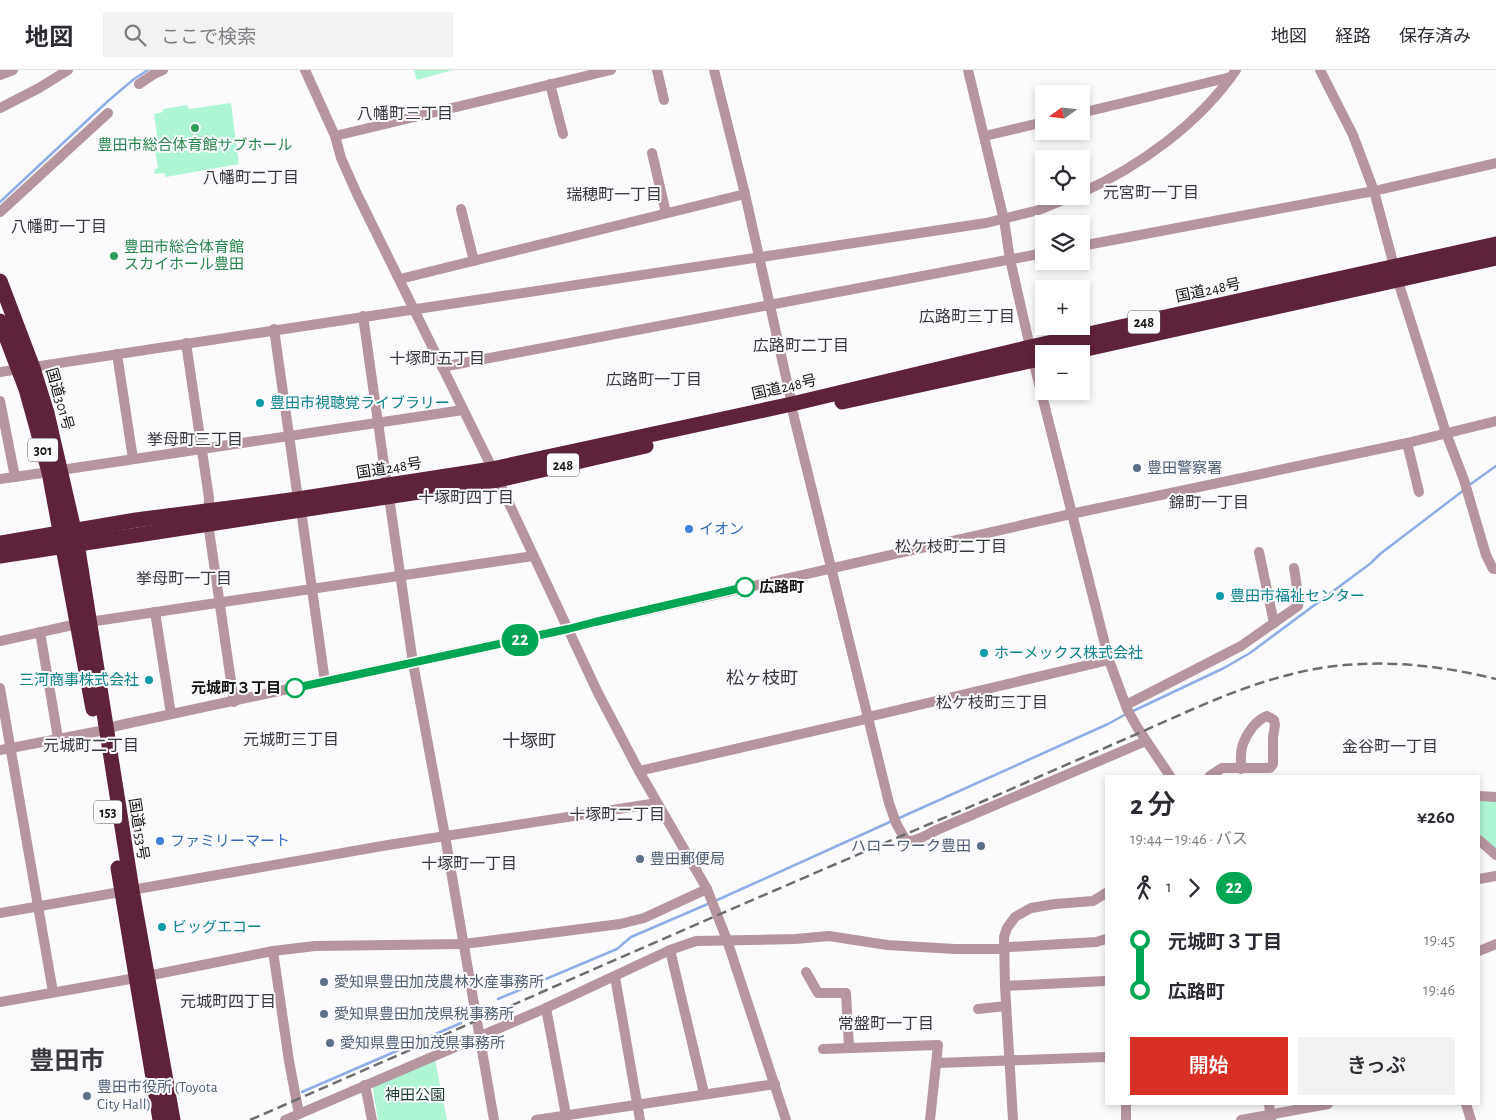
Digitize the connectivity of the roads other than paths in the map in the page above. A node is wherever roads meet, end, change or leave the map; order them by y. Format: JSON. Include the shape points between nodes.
{"nodes":[{"id":1,"x":13,"y":70,"type":"edge"},
{"id":2,"x":68,"y":70,"type":"edge"},
{"id":3,"x":163,"y":70,"type":"edge"},
{"id":4,"x":305,"y":70,"type":"edge"},
{"id":5,"x":611,"y":70,"type":"edge"},
{"id":6,"x":657,"y":70,"type":"edge"},
{"id":7,"x":714,"y":70,"type":"edge"},
{"id":8,"x":968,"y":70,"type":"edge"},
{"id":9,"x":1320,"y":70,"type":"edge"},
{"id":10,"x":1234,"y":74,"type":"edge"},
{"id":11,"x":0,"y":75,"type":"edge"},
{"id":12,"x":140,"y":84,"type":"dead end"},
{"id":13,"x":550,"y":84,"type":"junction"},
{"id":14,"x":664,"y":100,"type":"dead end"},
{"id":15,"x":0,"y":108,"type":"edge"},
{"id":16,"x":1090,"y":112,"type":"edge"},
{"id":17,"x":108,"y":113,"type":"dead end"},
{"id":18,"x":1035,"y":124,"type":"edge"},
{"id":19,"x":563,"y":134,"type":"dead end"},
{"id":20,"x":335,"y":136,"type":"junction"},
{"id":21,"x":985,"y":136,"type":"junction"},
{"id":22,"x":652,"y":153,"type":"dead end"},
{"id":23,"x":1496,"y":163,"type":"edge"},
{"id":24,"x":1090,"y":189,"type":"edge"},
{"id":25,"x":1374,"y":191,"type":"junction"},
{"id":26,"x":745,"y":194,"type":"junction"},
{"id":27,"x":1054,"y":205,"type":"edge"},
{"id":28,"x":461,"y":209,"type":"dead end"},
{"id":29,"x":0,"y":212,"type":"edge"},
{"id":30,"x":666,"y":213,"type":"junction"},
{"id":31,"x":1004,"y":220,"type":"junction"},
{"id":32,"x":1090,"y":244,"type":"edge"},
{"id":33,"x":1496,"y":244,"type":"edge"},
{"id":34,"x":1035,"y":255,"type":"edge"},
{"id":35,"x":758,"y":257,"type":"junction"},
{"id":36,"x":1496,"y":258,"type":"edge"},
{"id":37,"x":1010,"y":259,"type":"junction"},
{"id":38,"x":474,"y":260,"type":"junction"},
{"id":39,"x":1396,"y":274,"type":"junction"},
{"id":40,"x":400,"y":279,"type":"junction"},
{"id":41,"x":0,"y":281,"type":"edge"},
{"id":42,"x":770,"y":304,"type":"junction"},
{"id":43,"x":413,"y":309,"type":"junction"},
{"id":44,"x":363,"y":316,"type":"junction"},
{"id":45,"x":0,"y":321,"type":"edge"},
{"id":46,"x":274,"y":330,"type":"junction"},
{"id":47,"x":186,"y":343,"type":"junction"},
{"id":48,"x":1080,"y":345,"type":"edge"},
{"id":49,"x":1090,"y":348,"type":"edge"},
{"id":50,"x":1035,"y":351,"type":"edge"},
{"id":51,"x":117,"y":354,"type":"junction"},
{"id":52,"x":1035,"y":355,"type":"edge"},
{"id":53,"x":442,"y":367,"type":"junction"},
{"id":54,"x":26,"y":368,"type":"junction"},
{"id":55,"x":0,"y":372,"type":"edge"},
{"id":56,"x":1046,"y":400,"type":"edge"},
{"id":57,"x":0,"y":401,"type":"edge"},
{"id":58,"x":793,"y":408,"type":"junction"},
{"id":59,"x":463,"y":410,"type":"junction"},
{"id":60,"x":1496,"y":421,"type":"edge"},
{"id":61,"x":378,"y":423,"type":"junction"},
{"id":62,"x":1446,"y":433,"type":"junction"},
{"id":63,"x":289,"y":436,"type":"junction"},
{"id":64,"x":1407,"y":443,"type":"junction"},
{"id":65,"x":201,"y":449,"type":"junction"},
{"id":66,"x":133,"y":459,"type":"junction"},
{"id":67,"x":55,"y":471,"type":"junction"},
{"id":68,"x":495,"y":475,"type":"junction"},
{"id":69,"x":15,"y":477,"type":"junction"},
{"id":70,"x":0,"y":479,"type":"edge"},
{"id":71,"x":388,"y":491,"type":"junction"},
{"id":72,"x":1420,"y":492,"type":"dead end"},
{"id":73,"x":300,"y":505,"type":"junction"},
{"id":74,"x":1072,"y":514,"type":"junction"},
{"id":75,"x":208,"y":517,"type":"junction"},
{"id":76,"x":69,"y":538,"type":"junction"},
{"id":77,"x":0,"y":543,"type":"edge"},
{"id":78,"x":1259,"y":552,"type":"dead end"},
{"id":79,"x":0,"y":556,"type":"edge"},
{"id":80,"x":533,"y":556,"type":"junction"},
{"id":81,"x":832,"y":567,"type":"junction"},
{"id":82,"x":1294,"y":568,"type":"dead end"},
{"id":83,"x":1496,"y":569,"type":"edge"},
{"id":84,"x":400,"y":575,"type":"junction"},
{"id":85,"x":311,"y":588,"type":"junction"},
{"id":86,"x":219,"y":602,"type":"junction"},
{"id":87,"x":155,"y":612,"type":"junction"},
{"id":88,"x":83,"y":623,"type":"junction"},
{"id":89,"x":1274,"y":624,"type":"junction"},
{"id":90,"x":568,"y":629,"type":"junction"},
{"id":91,"x":40,"y":632,"type":"junction"},
{"id":92,"x":0,"y":641,"type":"edge"},
{"id":93,"x":1109,"y":660,"type":"junction"},
{"id":94,"x":413,"y":663,"type":"junction"},
{"id":95,"x":325,"y":682,"type":"junction"},
{"id":96,"x":0,"y":688,"type":"edge"},
{"id":97,"x":234,"y":702,"type":"junction"},
{"id":98,"x":1126,"y":707,"type":"junction"},
{"id":99,"x":170,"y":714,"type":"junction"},
{"id":100,"x":868,"y":717,"type":"junction"},
{"id":101,"x":100,"y":731,"type":"junction"},
{"id":102,"x":58,"y":738,"type":"junction"},
{"id":103,"x":1146,"y":741,"type":"junction"},
{"id":104,"x":5,"y":749,"type":"edge"},
{"id":105,"x":1241,"y":768,"type":"junction"},
{"id":106,"x":639,"y":771,"type":"junction"},
{"id":107,"x":1169,"y":775,"type":"edge"},
{"id":108,"x":1212,"y":775,"type":"edge"},
{"id":109,"x":1480,"y":796,"type":"edge"},
{"id":110,"x":1496,"y":797,"type":"edge"},
{"id":111,"x":657,"y":802,"type":"junction"},
{"id":112,"x":445,"y":836,"type":"junction"},
{"id":113,"x":1480,"y":841,"type":"edge"},
{"id":114,"x":1496,"y":855,"type":"edge"},
{"id":115,"x":1496,"y":876,"type":"edge"},
{"id":116,"x":1480,"y":879,"type":"edge"},
{"id":117,"x":707,"y":889,"type":"junction"},
{"id":118,"x":127,"y":891,"type":"junction"},
{"id":119,"x":1105,"y":894,"type":"edge"},
{"id":120,"x":37,"y":907,"type":"junction"},
{"id":121,"x":0,"y":913,"type":"edge"},
{"id":122,"x":1105,"y":939,"type":"edge"},
{"id":123,"x":727,"y":940,"type":"junction"},
{"id":124,"x":464,"y":944,"type":"junction"},
{"id":125,"x":1496,"y":944,"type":"edge"},
{"id":126,"x":1004,"y":949,"type":"junction"},
{"id":127,"x":670,"y":950,"type":"junction"},
{"id":128,"x":272,"y":951,"type":"junction"},
{"id":129,"x":1480,"y":951,"type":"edge"},
{"id":130,"x":806,"y":972,"type":"dead end"},
{"id":131,"x":141,"y":977,"type":"junction"},
{"id":132,"x":615,"y":977,"type":"junction"},
{"id":133,"x":1105,"y":982,"type":"edge"},
{"id":134,"x":1005,"y":986,"type":"junction"},
{"id":135,"x":53,"y":992,"type":"junction"},
{"id":136,"x":0,"y":1002,"type":"edge"},
{"id":137,"x":1006,"y":1006,"type":"junction"},
{"id":138,"x":546,"y":1008,"type":"junction"},
{"id":139,"x":978,"y":1009,"type":"dead end"},
{"id":140,"x":480,"y":1035,"type":"junction"},
{"id":141,"x":849,"y":1048,"type":"junction"},
{"id":142,"x":824,"y":1049,"type":"dead end"},
{"id":143,"x":1105,"y":1057,"type":"edge"},
{"id":144,"x":1009,"y":1062,"type":"junction"},
{"id":145,"x":937,"y":1063,"type":"junction"},
{"id":146,"x":775,"y":1084,"type":"junction"},
{"id":147,"x":365,"y":1085,"type":"junction"},
{"id":148,"x":704,"y":1093,"type":"junction"},
{"id":149,"x":637,"y":1104,"type":"junction"},
{"id":150,"x":1126,"y":1105,"type":"edge"},
{"id":151,"x":1269,"y":1105,"type":"edge"},
{"id":152,"x":1324,"y":1105,"type":"edge"},
{"id":153,"x":1466,"y":1105,"type":"edge"},
{"id":154,"x":299,"y":1114,"type":"junction"},
{"id":155,"x":566,"y":1116,"type":"junction"},
{"id":156,"x":1271,"y":1118,"type":"edge"},
{"id":157,"x":160,"y":1120,"type":"edge"},
{"id":158,"x":173,"y":1120,"type":"edge"},
{"id":159,"x":284,"y":1120,"type":"edge"},
{"id":160,"x":372,"y":1120,"type":"edge"},
{"id":161,"x":494,"y":1120,"type":"edge"},
{"id":162,"x":536,"y":1120,"type":"edge"},
{"id":163,"x":640,"y":1120,"type":"edge"},
{"id":164,"x":786,"y":1120,"type":"edge"},
{"id":165,"x":930,"y":1120,"type":"edge"},
{"id":166,"x":1013,"y":1120,"type":"edge"},
{"id":167,"x":1126,"y":1120,"type":"edge"},
{"id":168,"x":1241,"y":1120,"type":"edge"},
{"id":169,"x":1471,"y":1120,"type":"edge"}],
"edges":[{"from":1,"to":11,"type":"street"},
{"from":2,"to":15,"type":"street"},
{"from":3,"to":12,"type":"street"},
{"from":4,"to":20,"type":"street"},
{"from":5,"to":13,"type":"street"},
{"from":6,"to":14,"type":"street"},
{"from":7,"to":26,"type":"street"},
{"from":8,"to":21,"type":"street"},
{"from":9,"to":25,"type":"street","via":[[1353,135]]},
{"from":10,"to":16,"type":"street"},
{"from":10,"to":24,"type":"street","via":[[1171,138],[1116,176]]},
{"from":13,"to":19,"type":"street"},
{"from":13,"to":20,"type":"street"},
{"from":17,"to":29,"type":"street"},
{"from":18,"to":21,"type":"street"},
{"from":20,"to":40,"type":"street","via":[[341,158]]},
{"from":21,"to":31,"type":"street"},
{"from":22,"to":30,"type":"street"},
{"from":23,"to":25,"type":"street"},
{"from":25,"to":32,"type":"street"},
{"from":25,"to":39,"type":"street"},
{"from":26,"to":30,"type":"street"},
{"from":26,"to":35,"type":"street"},
{"from":27,"to":31,"type":"street"},
{"from":28,"to":38,"type":"street"},
{"from":30,"to":38,"type":"street"},
{"from":31,"to":35,"type":"street"},
{"from":31,"to":37,"type":"street"},
{"from":33,"to":39,"type":"highway","name":"国道248号","number":"248"},
{"from":34,"to":37,"type":"street"},
{"from":35,"to":42,"type":"street"},
{"from":35,"to":43,"type":"street"},
{"from":36,"to":39,"type":"highway","name":"国道248号","number":"248"},
{"from":37,"to":42,"type":"street"},
{"from":37,"to":50,"type":"street"},
{"from":38,"to":40,"type":"street"},
{"from":39,"to":48,"type":"highway","name":"国道248号","number":"248"},
{"from":39,"to":49,"type":"highway","name":"国道248号","number":"248"},
{"from":39,"to":62,"type":"street"},
{"from":40,"to":43,"type":"street"},
{"from":41,"to":54,"type":"highway","name":"国道301号","number":"301"},
{"from":42,"to":53,"type":"street"},
{"from":42,"to":58,"type":"street"},
{"from":43,"to":44,"type":"street"},
{"from":43,"to":53,"type":"street"},
{"from":44,"to":46,"type":"street"},
{"from":44,"to":61,"type":"street"},
{"from":45,"to":54,"type":"highway","name":"国道301号","number":"301"},
{"from":46,"to":47,"type":"street"},
{"from":46,"to":63,"type":"street"},
{"from":47,"to":51,"type":"street"},
{"from":47,"to":65,"type":"street"},
{"from":51,"to":54,"type":"street"},
{"from":51,"to":66,"type":"street"},
{"from":52,"to":58,"type":"highway","name":"国道248号","number":"248"},
{"from":53,"to":59,"type":"street"},
{"from":54,"to":55,"type":"street"},
{"from":54,"to":67,"type":"highway","name":"国道301号","number":"301","via":[[47,413]]},
{"from":56,"to":74,"type":"street"},
{"from":57,"to":69,"type":"street"},
{"from":58,"to":68,"type":"highway","name":"国道248号","number":"248"},
{"from":58,"to":81,"type":"street"},
{"from":59,"to":61,"type":"street"},
{"from":59,"to":68,"type":"street"},
{"from":60,"to":62,"type":"street"},
{"from":61,"to":63,"type":"street"},
{"from":61,"to":71,"type":"street"},
{"from":62,"to":64,"type":"street"},
{"from":62,"to":83,"type":"street","via":[[1469,495],[1486,555],[1492,569]]},
{"from":63,"to":65,"type":"street"},
{"from":63,"to":73,"type":"street"},
{"from":64,"to":72,"type":"street"},
{"from":64,"to":74,"type":"street"},
{"from":65,"to":66,"type":"street"},
{"from":65,"to":75,"type":"street","via":[[209,498]]},
{"from":66,"to":67,"type":"street"},
{"from":67,"to":69,"type":"street"},
{"from":67,"to":76,"type":"highway","name":"国道301号","number":"301"},
{"from":68,"to":71,"type":"highway","name":"国道248号","number":"248"},
{"from":68,"to":80,"type":"street"},
{"from":69,"to":70,"type":"street"},
{"from":71,"to":73,"type":"highway","name":"国道248号","number":"248"},
{"from":71,"to":84,"type":"street"},
{"from":73,"to":75,"type":"highway","name":"国道248号","number":"248"},
{"from":73,"to":85,"type":"street"},
{"from":74,"to":81,"type":"street"},
{"from":74,"to":93,"type":"street"},
{"from":75,"to":76,"type":"highway","name":"国道248号","number":"248"},
{"from":75,"to":86,"type":"street"},
{"from":76,"to":77,"type":"highway"},
{"from":76,"to":79,"type":"highway"},
{"from":76,"to":88,"type":"highway","name":"国道153号","number":"153"},
{"from":78,"to":89,"type":"street"},
{"from":80,"to":84,"type":"street"},
{"from":80,"to":90,"type":"street"},
{"from":81,"to":90,"type":"street"},
{"from":81,"to":100,"type":"street"},
{"from":82,"to":89,"type":"street","via":[[1298,606]]},
{"from":84,"to":85,"type":"street"},
{"from":84,"to":94,"type":"street"},
{"from":85,"to":86,"type":"street"},
{"from":85,"to":95,"type":"street"},
{"from":86,"to":87,"type":"street"},
{"from":86,"to":97,"type":"street"},
{"from":87,"to":88,"type":"street"},
{"from":87,"to":99,"type":"street"},
{"from":88,"to":91,"type":"street"},
{"from":88,"to":101,"type":"highway","name":"国道153号","number":"153"},
{"from":89,"to":98,"type":"street","via":[[1241,646]]},
{"from":90,"to":94,"type":"street"},
{"from":90,"to":106,"type":"street"},
{"from":91,"to":92,"type":"street"},
{"from":91,"to":102,"type":"street"},
{"from":93,"to":98,"type":"street"},
{"from":93,"to":100,"type":"street"},
{"from":94,"to":95,"type":"street"},
{"from":94,"to":112,"type":"street"},
{"from":95,"to":97,"type":"street"},
{"from":96,"to":104,"type":"street"},
{"from":97,"to":99,"type":"street"},
{"from":98,"to":103,"type":"street"},
{"from":99,"to":101,"type":"street"},
{"from":100,"to":103,"type":"street","via":[[889,803],[904,839],[910,842]]},
{"from":100,"to":106,"type":"street"},
{"from":101,"to":102,"type":"street"},
{"from":101,"to":118,"type":"highway","name":"国道153号","number":"153"},
{"from":102,"to":104,"type":"street"},
{"from":103,"to":107,"type":"street"},
{"from":104,"to":120,"type":"street"},
{"from":105,"to":105,"type":"street","via":[[1270,768],[1273,764],[1274,720],[1266,716],[1253,726],[1242,745]]},
{"from":105,"to":108,"type":"street","via":[[1222,768]]},
{"from":106,"to":111,"type":"street"},
{"from":109,"to":110,"type":"street"},
{"from":111,"to":112,"type":"street"},
{"from":111,"to":117,"type":"street"},
{"from":112,"to":118,"type":"street"},
{"from":112,"to":124,"type":"street"},
{"from":113,"to":114,"type":"street"},
{"from":115,"to":116,"type":"street"},
{"from":117,"to":123,"type":"street"},
{"from":117,"to":124,"type":"street","via":[[632,921]]},
{"from":118,"to":120,"type":"street"},
{"from":118,"to":131,"type":"highway","name":"国道153号","number":"153"},
{"from":119,"to":126,"type":"street","via":[[1093,901],[1023,911],[1007,928]]},
{"from":120,"to":121,"type":"street"},
{"from":120,"to":135,"type":"street"},
{"from":122,"to":126,"type":"street"},
{"from":123,"to":126,"type":"street","via":[[829,936],[887,945]]},
{"from":123,"to":127,"type":"street","via":[[696,941]]},
{"from":123,"to":146,"type":"street"},
{"from":124,"to":128,"type":"street","via":[[315,946]]},
{"from":124,"to":140,"type":"street"},
{"from":125,"to":129,"type":"street"},
{"from":126,"to":134,"type":"street"},
{"from":127,"to":132,"type":"street"},
{"from":127,"to":148,"type":"street"},
{"from":128,"to":131,"type":"street"},
{"from":128,"to":154,"type":"street"},
{"from":130,"to":141,"type":"street","via":[[818,993],[846,993]]},
{"from":131,"to":135,"type":"street"},
{"from":131,"to":157,"type":"highway","name":"国道153号","number":"153"},
{"from":131,"to":158,"type":"highway","name":"国道153号","number":"153"},
{"from":132,"to":138,"type":"street"},
{"from":132,"to":149,"type":"street"},
{"from":133,"to":134,"type":"street"},
{"from":134,"to":137,"type":"street"},
{"from":135,"to":136,"type":"street"},
{"from":137,"to":139,"type":"street"},
{"from":137,"to":144,"type":"street"},
{"from":138,"to":140,"type":"street"},
{"from":138,"to":155,"type":"street"},
{"from":140,"to":147,"type":"street"},
{"from":140,"to":161,"type":"street"},
{"from":141,"to":142,"type":"street"},
{"from":141,"to":145,"type":"street","via":[[938,1045]]},
{"from":143,"to":144,"type":"street"},
{"from":144,"to":145,"type":"street"},
{"from":144,"to":166,"type":"street"},
{"from":145,"to":165,"type":"street"},
{"from":146,"to":148,"type":"street"},
{"from":146,"to":164,"type":"street"},
{"from":147,"to":154,"type":"street"},
{"from":147,"to":160,"type":"street"},
{"from":148,"to":149,"type":"street"},
{"from":149,"to":155,"type":"street"},
{"from":149,"to":163,"type":"street"},
{"from":150,"to":167,"type":"street"},
{"from":151,"to":156,"type":"street"},
{"from":152,"to":156,"type":"street"},
{"from":153,"to":169,"type":"street"},
{"from":154,"to":159,"type":"street"},
{"from":155,"to":162,"type":"street"},
{"from":156,"to":168,"type":"street"}]}
